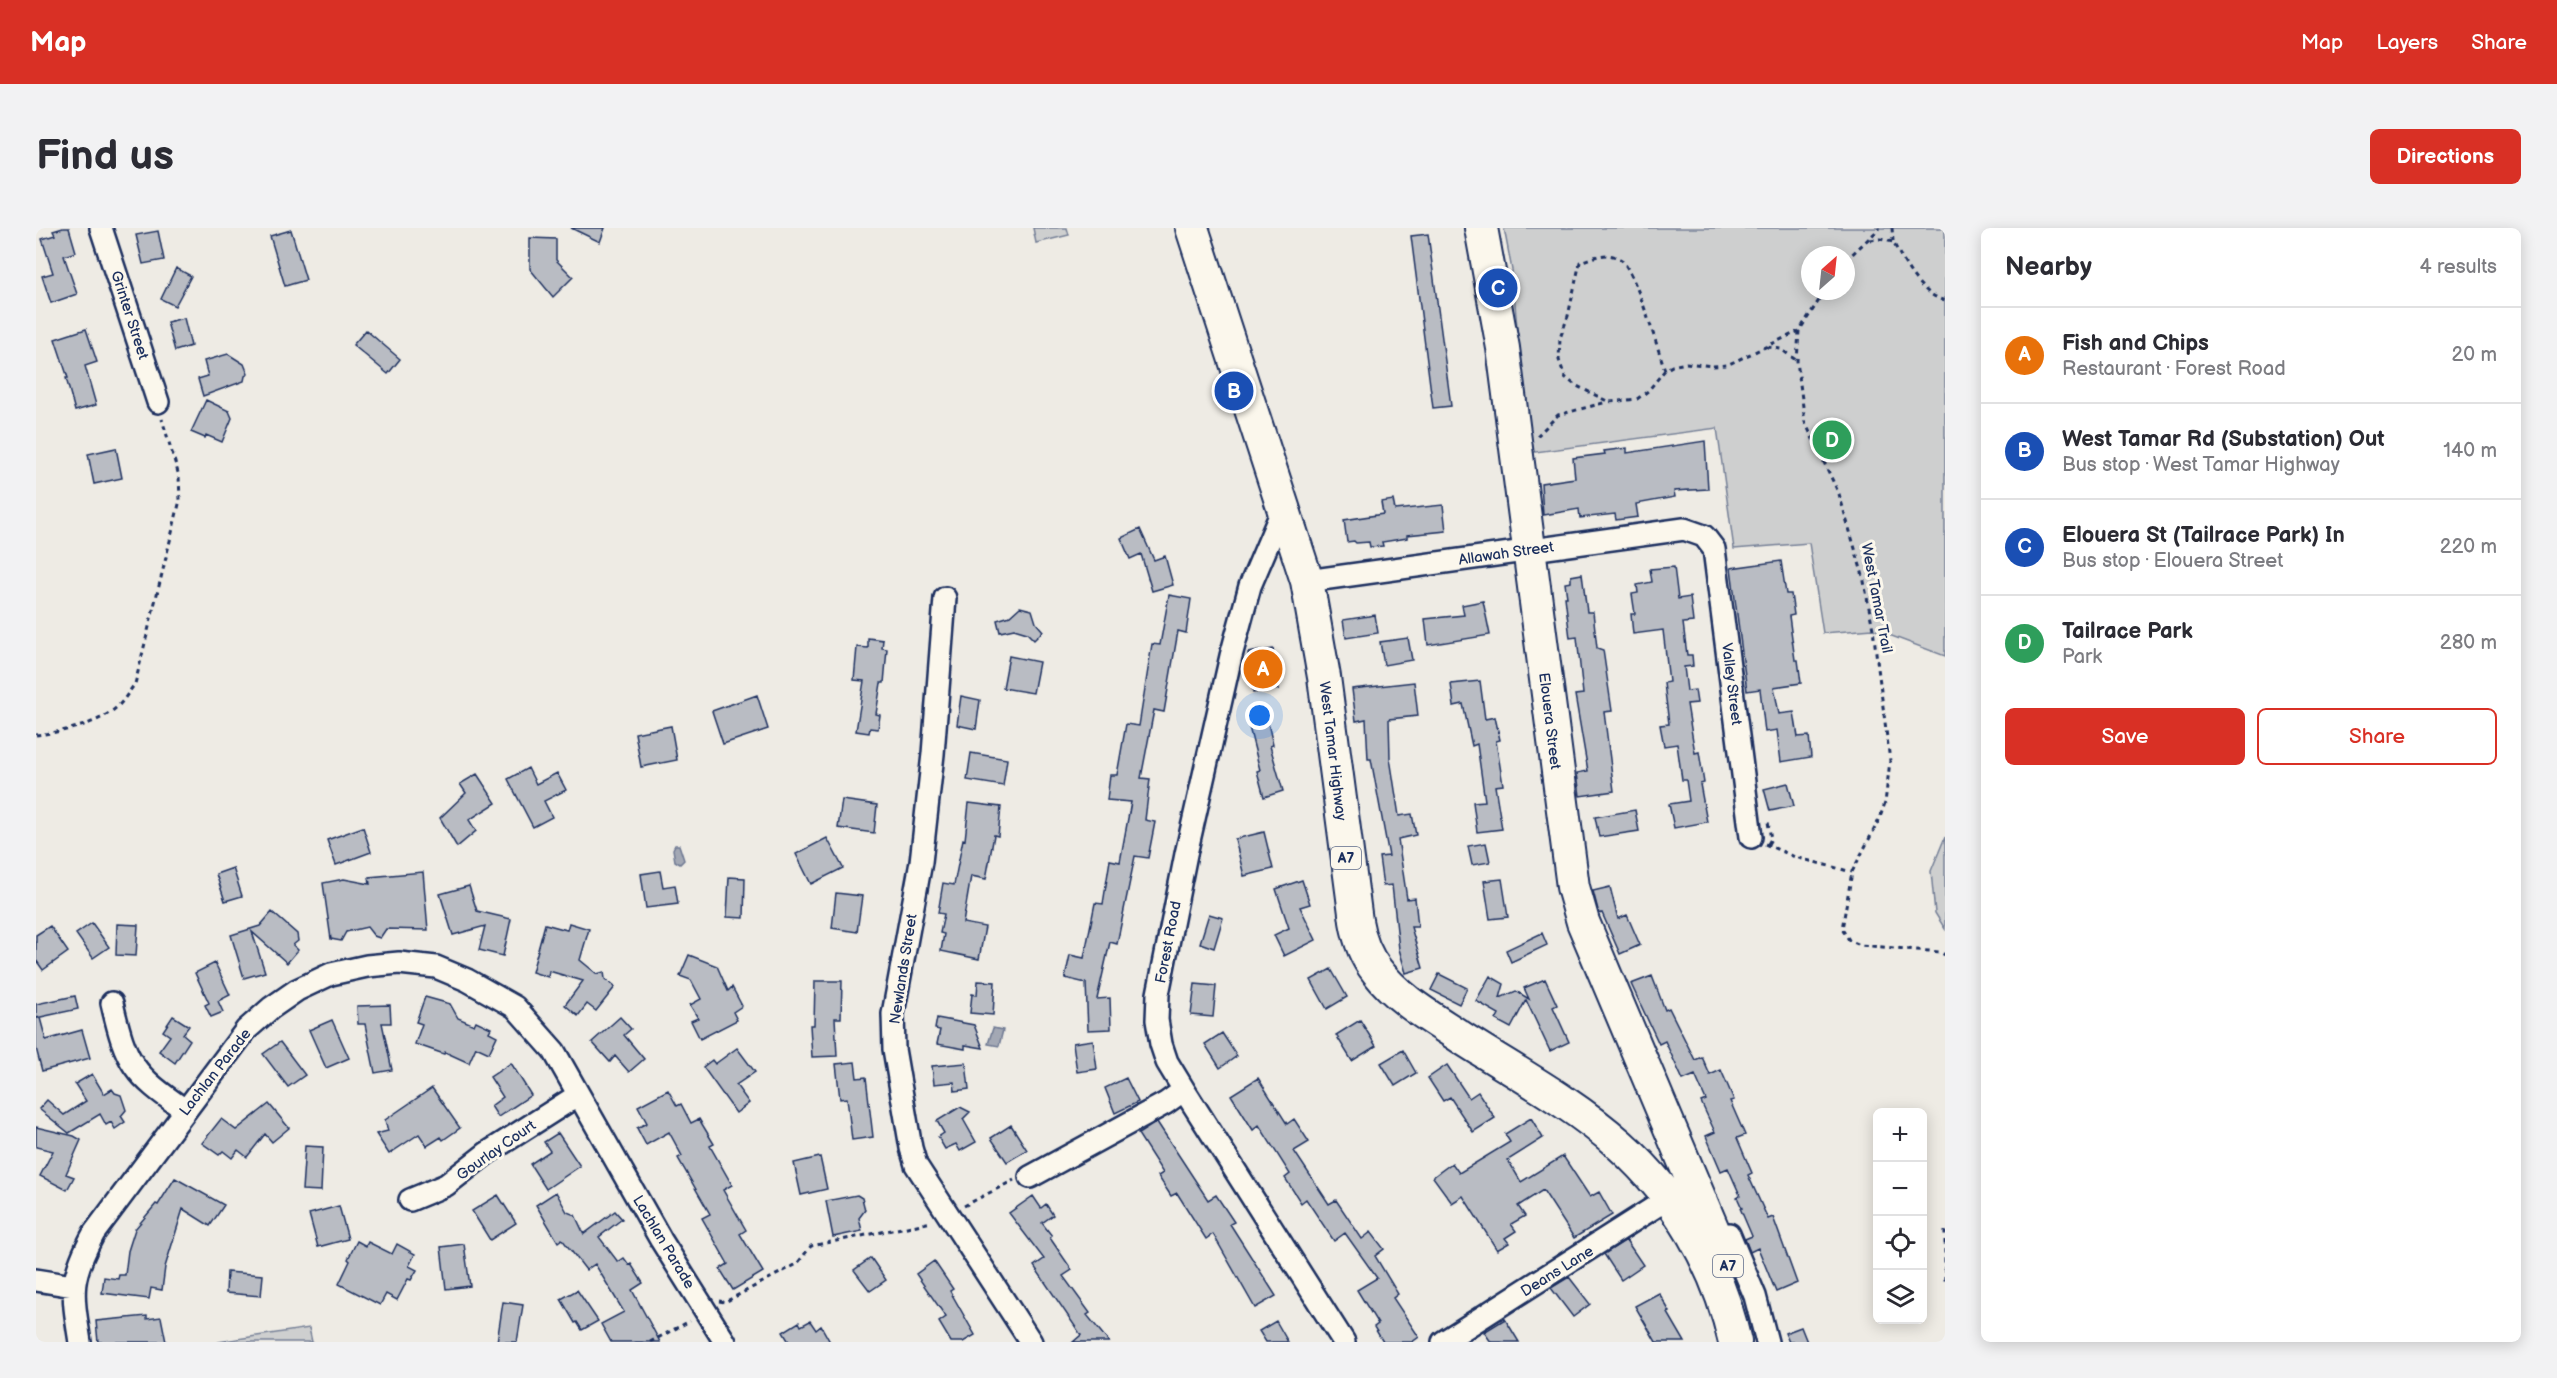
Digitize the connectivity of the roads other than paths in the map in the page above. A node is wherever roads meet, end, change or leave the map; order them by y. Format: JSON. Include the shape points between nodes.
{"nodes":[{"id":1,"x":101,"y":228,"type":"edge"},
{"id":2,"x":1192,"y":228,"type":"edge"},
{"id":3,"x":1481,"y":228,"type":"edge"},
{"id":4,"x":158,"y":402,"type":"road end"},
{"id":5,"x":1284,"y":505,"type":"junction"},
{"id":6,"x":1704,"y":536,"type":"joint"},
{"id":7,"x":1527,"y":549,"type":"junction"},
{"id":8,"x":1260,"y":561,"type":"junction"},
{"id":9,"x":1303,"y":569,"type":"junction"},
{"id":10,"x":945,"y":598,"type":"dead end"},
{"id":11,"x":1751,"y":837,"type":"road end"},
{"id":12,"x":112,"y":1003,"type":"dead end"},
{"id":13,"x":1184,"y":1090,"type":"junction"},
{"id":14,"x":578,"y":1095,"type":"junction"},
{"id":15,"x":185,"y":1110,"type":"junction"},
{"id":16,"x":1030,"y":1177,"type":"road end"},
{"id":17,"x":1684,"y":1196,"type":"junction"},
{"id":18,"x":410,"y":1200,"type":"dead end"},
{"id":19,"x":36,"y":1280,"type":"edge"},
{"id":20,"x":73,"y":1286,"type":"junction"},
{"id":21,"x":80,"y":1342,"type":"edge"},
{"id":22,"x":725,"y":1342,"type":"edge"},
{"id":23,"x":1031,"y":1342,"type":"edge"},
{"id":24,"x":1344,"y":1342,"type":"edge"},
{"id":25,"x":1443,"y":1342,"type":"edge"},
{"id":26,"x":1735,"y":1342,"type":"edge"},
{"id":27,"x":1751,"y":1342,"type":"edge"},
{"id":28,"x":1767,"y":1342,"type":"edge"}],
"edges":[{"from":1,"to":4,"type":"street","name":"Grinter Street"},
{"from":2,"to":5,"type":"highway","name":"West Tamar Highway","number":"A7"},
{"from":3,"to":7,"type":"highway","name":"Elouera Street","number":"A7","via":[[1503,348]]},
{"from":5,"to":8,"type":"street","name":"Forest Road"},
{"from":5,"to":9,"type":"highway","name":"West Tamar Highway","number":"A7"},
{"from":6,"to":7,"type":"street","name":"Allawah Street","via":[[1684,529]]},
{"from":6,"to":11,"type":"street","name":"Valley Street","via":[[1714,549]]},
{"from":7,"to":9,"type":"street","name":"Allawah Street"},
{"from":7,"to":17,"type":"highway","name":"Elouera Street","number":"A7","via":[[1573,887]]},
{"from":8,"to":9,"type":"street","name":"Allawah Street","via":[[1281,555]]},
{"from":8,"to":13,"type":"street","name":"Forest Road","via":[[1232,656],[1158,994],[1161,1044]]},
{"from":9,"to":17,"type":"highway","name":"West Tamar Highway","number":"A7","via":[[1324,677],[1358,929],[1376,970],[1427,1015],[1593,1123],[1648,1172]]},
{"from":10,"to":23,"type":"street","name":"Newlands Street","via":[[921,862],[893,1014],[894,1049],[916,1165],[943,1218]]},
{"from":12,"to":15,"type":"street","via":[[121,1043],[134,1068],[152,1087]]},
{"from":13,"to":16,"type":"street"},
{"from":13,"to":24,"type":"street","name":"Forest Road"},
{"from":14,"to":15,"type":"street","name":"Lachlan Parade","via":[[554,1051],[515,1007],[436,967],[399,963],[331,974],[297,990],[246,1030]]},
{"from":14,"to":18,"type":"street","name":"Gourlay Court","via":[[487,1153],[446,1185]]},
{"from":14,"to":22,"type":"street","name":"Lachlan Parade"},
{"from":15,"to":20,"type":"street","name":"Lachlan Parade","via":[[94,1233],[80,1259]]},
{"from":17,"to":25,"type":"street","name":"Deans Lane"},
{"from":17,"to":26,"type":"highway","name":"West Tamar Highway","number":"A7","via":[[1731,1321]]},
{"from":17,"to":27,"type":"highway","name":"West Tamar Highway","number":"A7","via":[[1732,1276]]},
{"from":17,"to":28,"type":"street","via":[[1711,1207],[1730,1235],[1755,1296]]},
{"from":19,"to":20,"type":"street"},
{"from":20,"to":21,"type":"street","name":"Lachlan Parade"}]}
